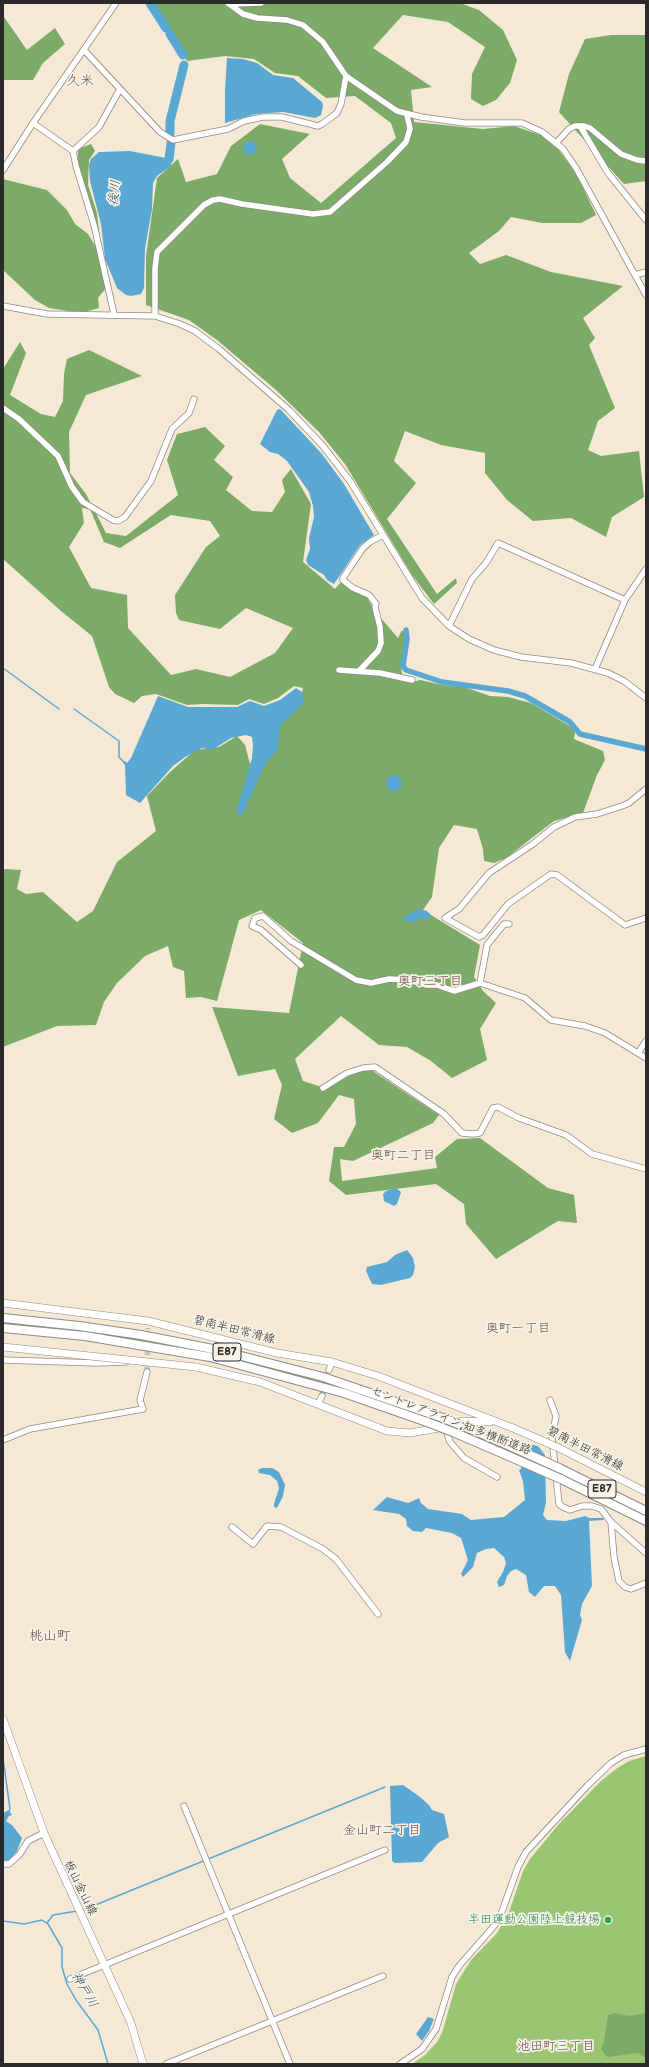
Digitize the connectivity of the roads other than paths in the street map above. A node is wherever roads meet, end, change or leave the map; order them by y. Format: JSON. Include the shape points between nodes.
{"nodes":[{"id":1,"x":116,"y":3,"type":"edge"},
{"id":2,"x":261,"y":3,"type":"edge"},
{"id":3,"x":228,"y":4,"type":"edge"},
{"id":4,"x":84,"y":50,"type":"junction"},
{"id":5,"x":346,"y":76,"type":"junction"},
{"id":6,"x":120,"y":89,"type":"junction"},
{"id":7,"x":407,"y":115,"type":"junction"},
{"id":8,"x":33,"y":123,"type":"junction"},
{"id":9,"x":580,"y":126,"type":"junction"},
{"id":10,"x":556,"y":143,"type":"junction"},
{"id":11,"x":73,"y":150,"type":"junction"},
{"id":12,"x":646,"y":161,"type":"edge"},
{"id":13,"x":3,"y":170,"type":"edge"},
{"id":14,"x":646,"y":220,"type":"edge"},
{"id":15,"x":646,"y":272,"type":"edge"},
{"id":16,"x":635,"y":275,"type":"junction"},
{"id":17,"x":646,"y":295,"type":"edge"},
{"id":18,"x":3,"y":306,"type":"edge"},
{"id":19,"x":114,"y":314,"type":"junction"},
{"id":20,"x":155,"y":316,"type":"junction"},
{"id":21,"x":194,"y":399,"type":"dead end"},
{"id":22,"x":3,"y":408,"type":"edge"},
{"id":23,"x":383,"y":535,"type":"junction"},
{"id":24,"x":646,"y":569,"type":"edge"},
{"id":25,"x":625,"y":600,"type":"junction"},
{"id":26,"x":449,"y":626,"type":"junction"},
{"id":27,"x":595,"y":669,"type":"junction"},
{"id":28,"x":339,"y":670,"type":"dead end"},
{"id":29,"x":359,"y":671,"type":"junction"},
{"id":30,"x":412,"y":680,"type":"dead end"},
{"id":31,"x":646,"y":698,"type":"edge"},
{"id":32,"x":646,"y":789,"type":"edge"},
{"id":33,"x":646,"y":918,"type":"edge"},
{"id":34,"x":509,"y":924,"type":"dead end"},
{"id":35,"x":301,"y":965,"type":"dead end"},
{"id":36,"x":480,"y":983,"type":"junction"},
{"id":37,"x":646,"y":1041,"type":"edge"},
{"id":38,"x":638,"y":1053,"type":"junction"},
{"id":39,"x":646,"y":1058,"type":"edge"},
{"id":40,"x":323,"y":1088,"type":"dead end"},
{"id":41,"x":646,"y":1169,"type":"edge"},
{"id":42,"x":3,"y":1304,"type":"edge"},
{"id":43,"x":3,"y":1318,"type":"edge"},
{"id":44,"x":3,"y":1328,"type":"edge"},
{"id":45,"x":3,"y":1347,"type":"edge"},
{"id":46,"x":3,"y":1360,"type":"edge"},
{"id":47,"x":140,"y":1362,"type":"junction"},
{"id":48,"x":332,"y":1362,"type":"junction"},
{"id":49,"x":329,"y":1370,"type":"tunnel mouth"},
{"id":50,"x":147,"y":1372,"type":"tunnel mouth"},
{"id":51,"x":322,"y":1396,"type":"tunnel mouth"},
{"id":52,"x":550,"y":1400,"type":"dead end"},
{"id":53,"x":318,"y":1404,"type":"junction"},
{"id":54,"x":453,"y":1406,"type":"junction"},
{"id":55,"x":450,"y":1428,"type":"junction"},
{"id":56,"x":513,"y":1428,"type":"junction"},
{"id":57,"x":3,"y":1440,"type":"edge"},
{"id":58,"x":497,"y":1477,"type":"dead end"},
{"id":59,"x":646,"y":1492,"type":"edge"},
{"id":60,"x":646,"y":1511,"type":"edge"},
{"id":61,"x":646,"y":1520,"type":"edge"},
{"id":62,"x":611,"y":1522,"type":"junction"},
{"id":63,"x":232,"y":1527,"type":"dead end"},
{"id":64,"x":646,"y":1553,"type":"edge"},
{"id":65,"x":646,"y":1583,"type":"edge"},
{"id":66,"x":378,"y":1614,"type":"dead end"},
{"id":67,"x":3,"y":1718,"type":"edge"},
{"id":68,"x":646,"y":1749,"type":"edge"},
{"id":69,"x":184,"y":1806,"type":"dead end"},
{"id":70,"x":44,"y":1833,"type":"junction"},
{"id":71,"x":386,"y":1850,"type":"dead end"},
{"id":72,"x":3,"y":1864,"type":"edge"},
{"id":73,"x":229,"y":1913,"type":"junction"},
{"id":74,"x":105,"y":1964,"type":"junction"},
{"id":75,"x":383,"y":1976,"type":"dead end"},
{"id":76,"x":70,"y":1978,"type":"dead end"},
{"id":77,"x":272,"y":2021,"type":"junction"},
{"id":78,"x":402,"y":2063,"type":"edge"},
{"id":79,"x":143,"y":2064,"type":"edge"},
{"id":80,"x":166,"y":2064,"type":"edge"},
{"id":81,"x":290,"y":2064,"type":"edge"}],
"edges":[{"from":1,"to":4,"type":"street"},
{"from":2,"to":3,"type":"street"},
{"from":3,"to":5,"type":"street","via":[[250,16],[287,20],[303,25],[323,42]]},
{"from":4,"to":6,"type":"street"},
{"from":4,"to":8,"type":"street"},
{"from":5,"to":6,"type":"street","via":[[337,113],[318,126],[282,117],[263,116],[228,129],[179,140],[172,140],[160,132]]},
{"from":5,"to":7,"type":"street","via":[[385,104]]},
{"from":6,"to":11,"type":"street","via":[[99,127]]},
{"from":7,"to":10,"type":"street","via":[[472,124],[522,123],[531,125]]},
{"from":7,"to":20,"type":"street","via":[[410,129],[406,142],[388,162],[330,212],[313,214],[220,199],[204,205],[157,252]]},
{"from":8,"to":11,"type":"street"},
{"from":8,"to":13,"type":"street"},
{"from":9,"to":10,"type":"street","via":[[569,129]]},
{"from":9,"to":12,"type":"street","via":[[590,128],[621,154]]},
{"from":9,"to":14,"type":"street","via":[[608,173]]},
{"from":10,"to":16,"type":"street","via":[[576,168]]},
{"from":11,"to":19,"type":"street","via":[[94,225]]},
{"from":15,"to":16,"type":"street"},
{"from":16,"to":17,"type":"street"},
{"from":18,"to":19,"type":"street","via":[[47,314]]},
{"from":19,"to":20,"type":"street"},
{"from":20,"to":23,"type":"street","via":[[180,324],[203,337],[289,410],[336,462]]},
{"from":21,"to":22,"type":"street","via":[[189,413],[172,429],[152,481],[125,517],[118,521],[83,502],[72,486],[58,456],[19,419]]},
{"from":23,"to":26,"type":"street","via":[[422,598]]},
{"from":23,"to":29,"type":"street","via":[[363,548],[343,578],[353,588],[370,595],[376,604],[380,627],[381,643],[378,651]]},
{"from":24,"to":25,"type":"street"},
{"from":25,"to":26,"type":"street","via":[[498,543],[472,579]]},
{"from":25,"to":27,"type":"street"},
{"from":26,"to":27,"type":"street","via":[[469,639],[494,650]]},
{"from":27,"to":31,"type":"street","via":[[624,681]]},
{"from":28,"to":29,"type":"street"},
{"from":29,"to":30,"type":"street"},
{"from":32,"to":33,"type":"street","via":[[622,806],[598,814],[575,817],[554,827],[489,873],[459,909],[444,918],[479,937],[508,904],[551,874],[557,875],[625,925]]},
{"from":34,"to":36,"type":"street","via":[[504,924],[487,945]]},
{"from":35,"to":36,"type":"street","via":[[261,930],[252,926],[255,918],[263,916],[290,941],[356,980],[371,983],[399,979],[426,985],[437,984],[454,991]]},
{"from":36,"to":38,"type":"street","via":[[525,998],[552,1020],[585,1026],[604,1033]]},
{"from":37,"to":38,"type":"street"},
{"from":38,"to":39,"type":"street"},
{"from":40,"to":41,"type":"street","via":[[347,1073],[375,1067],[444,1114],[462,1133],[480,1133],[493,1108],[498,1107],[519,1118],[566,1135],[592,1154]]},
{"from":42,"to":48,"type":"main road","name":"碧南半田常滑線","via":[[148,1324],[277,1353]]},
{"from":43,"to":60,"type":"highway","name":"セントレアライン;知多横断道路","number":"E87","bridge":true,"via":[[95,1328],[218,1350],[323,1377],[473,1430],[559,1468]]},
{"from":44,"to":55,"type":"highway","name":"セントレアライン;知多横断道路","number":"E87","bridge":true,"via":[[118,1340],[222,1360],[344,1393]]},
{"from":45,"to":47,"type":"main road","name":"碧南半田常滑線","bridge":true},
{"from":46,"to":47,"type":"street"},
{"from":47,"to":53,"type":"main road","name":"碧南半田常滑線","bridge":true,"via":[[196,1367],[260,1382]]},
{"from":48,"to":49,"type":"street"},
{"from":48,"to":54,"type":"main road","name":"碧南半田常滑線","via":[[371,1374]]},
{"from":50,"to":57,"type":"street","via":[[140,1400],[143,1409],[30,1429]]},
{"from":51,"to":53,"type":"street"},
{"from":52,"to":62,"type":"street","via":[[556,1416],[552,1444],[559,1504],[570,1510],[582,1506],[601,1509]]},
{"from":53,"to":55,"type":"main road","name":"碧南半田常滑線","via":[[387,1431],[410,1433]]},
{"from":54,"to":55,"type":"main road","via":[[457,1414]]},
{"from":54,"to":56,"type":"main road","name":"碧南半田常滑線"},
{"from":55,"to":56,"type":"main road","name":"碧南半田常滑線","via":[[462,1421],[480,1420]]},
{"from":55,"to":58,"type":"street","via":[[450,1442],[464,1458]]},
{"from":55,"to":61,"type":"highway","name":"セントレアライン;知多横断道路","number":"E87","bridge":true},
{"from":56,"to":59,"type":"main road","name":"碧南半田常滑線","bridge":true},
{"from":62,"to":64,"type":"street"},
{"from":62,"to":65,"type":"street","via":[[619,1581],[630,1588]]},
{"from":63,"to":66,"type":"street","via":[[253,1544],[267,1526],[281,1527],[323,1549],[336,1559]]},
{"from":67,"to":70,"type":"main road","name":"板山金山線"},
{"from":68,"to":78,"type":"street","via":[[624,1755],[611,1763],[526,1852],[500,1916],[452,1977],[436,2028],[422,2049]]},
{"from":69,"to":73,"type":"street"},
{"from":70,"to":72,"type":"street","via":[[28,1841],[9,1864]]},
{"from":70,"to":74,"type":"main road","name":"板山金山線"},
{"from":71,"to":73,"type":"street"},
{"from":73,"to":74,"type":"street"},
{"from":73,"to":77,"type":"street"},
{"from":74,"to":76,"type":"street"},
{"from":74,"to":79,"type":"main road","name":"板山金山線","via":[[132,2023]]},
{"from":75,"to":77,"type":"street"},
{"from":77,"to":80,"type":"street"},
{"from":77,"to":81,"type":"street"}]}
